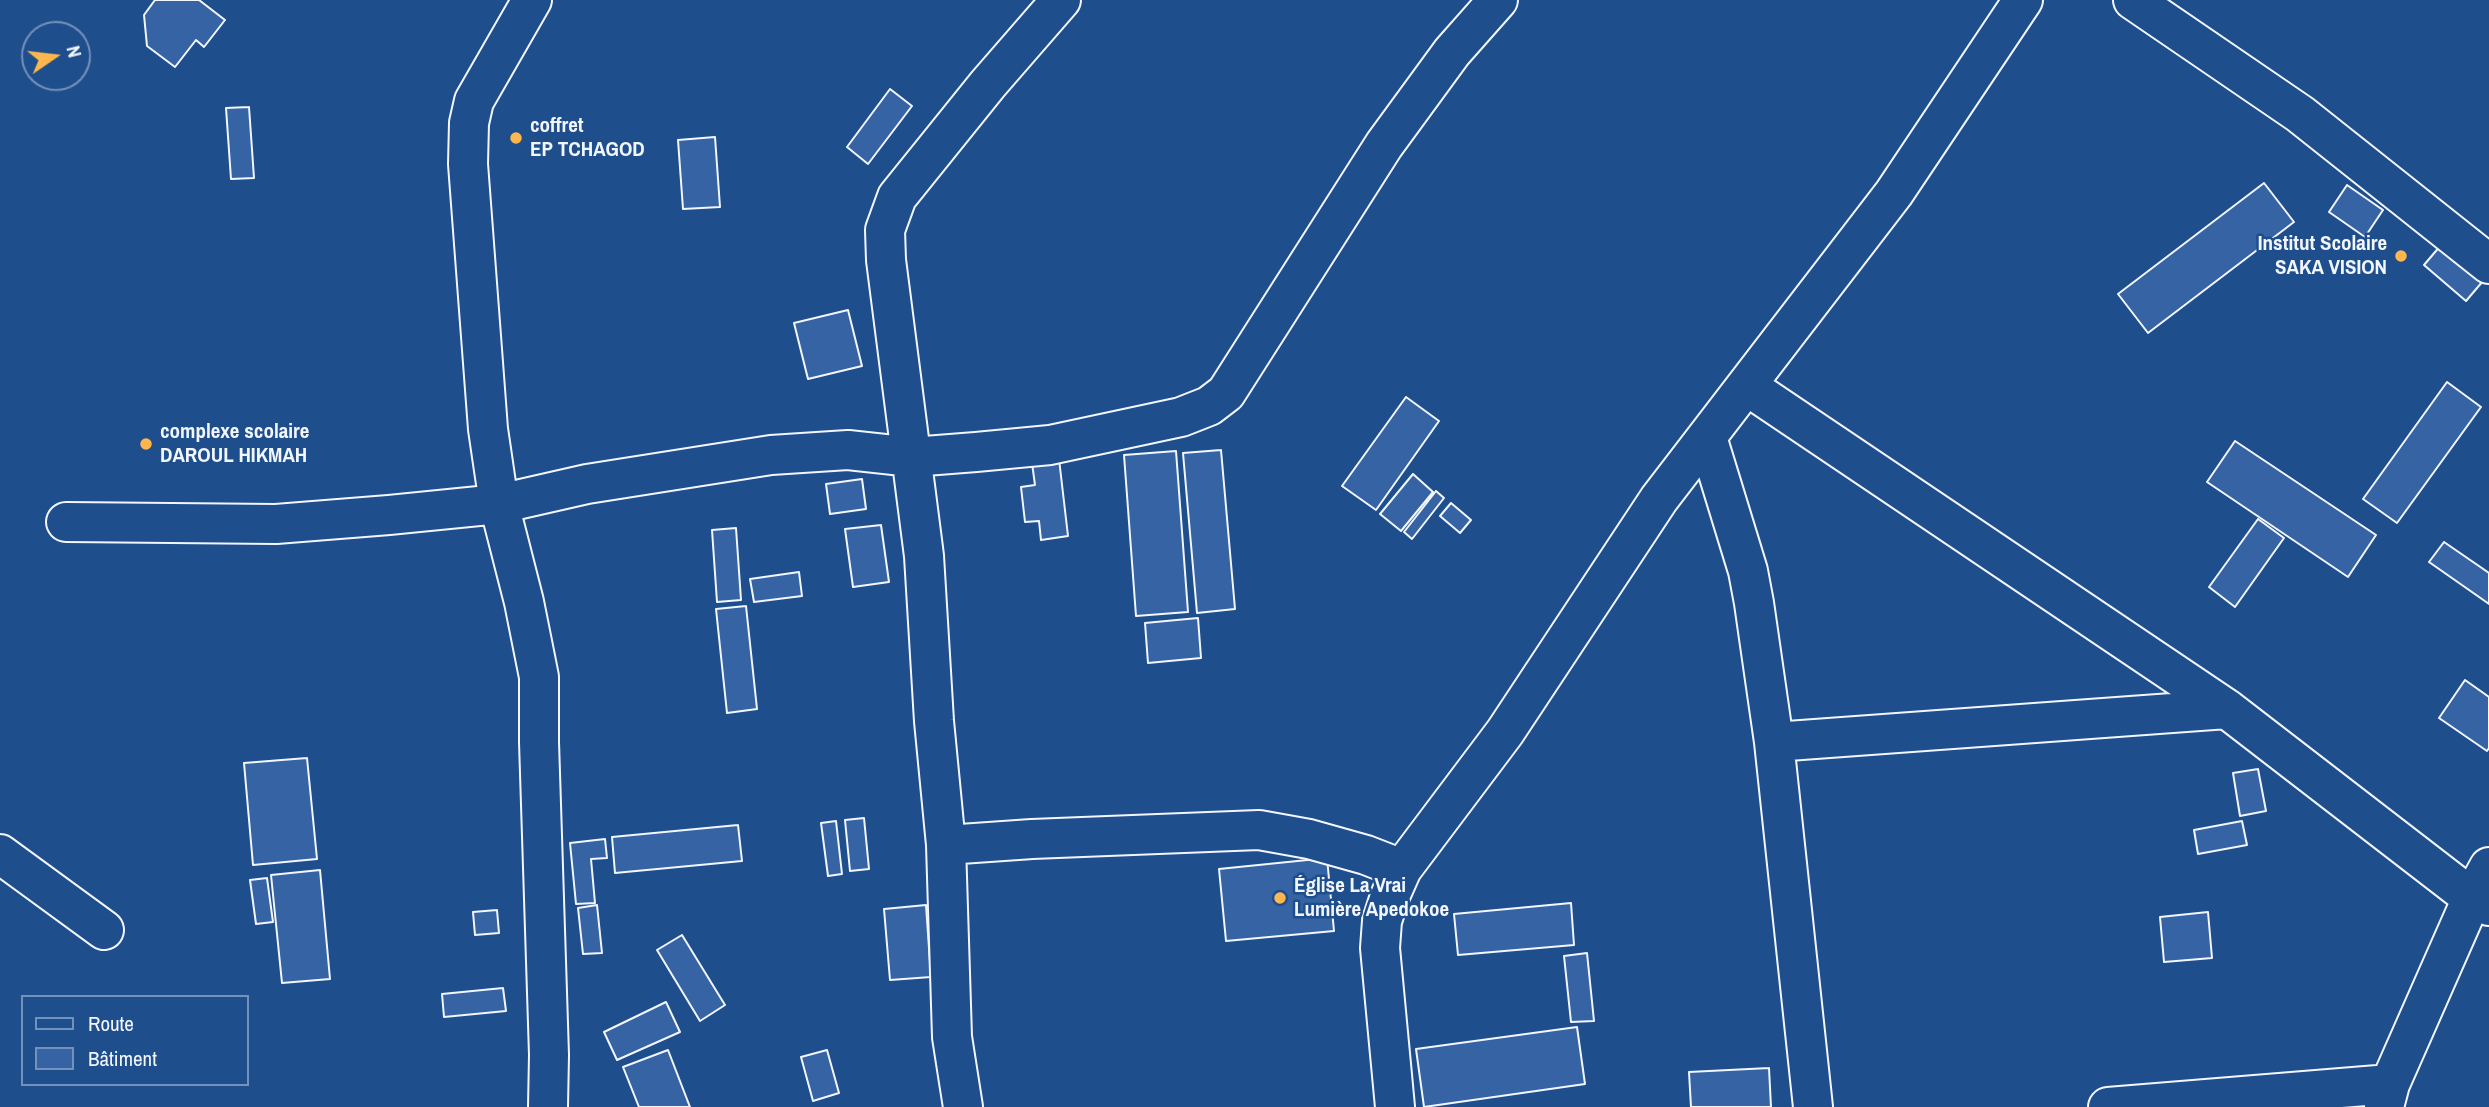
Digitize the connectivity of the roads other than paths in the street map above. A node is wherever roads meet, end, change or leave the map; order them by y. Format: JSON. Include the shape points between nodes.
{"nodes":[{"id":1,"x":532,"y":0,"type":"edge"},
{"id":2,"x":1061,"y":0,"type":"edge"},
{"id":3,"x":2023,"y":0,"type":"edge"},
{"id":4,"x":2133,"y":0,"type":"edge"},
{"id":5,"x":1489,"y":3,"type":"edge"},
{"id":6,"x":2489,"y":264,"type":"edge"},
{"id":7,"x":1747,"y":386,"type":"junction"},
{"id":8,"x":1707,"y":437,"type":"junction"},
{"id":9,"x":912,"y":457,"type":"junction"},
{"id":10,"x":499,"y":504,"type":"junction"},
{"id":11,"x":66,"y":522,"type":"dead end"},
{"id":12,"x":2227,"y":709,"type":"junction"},
{"id":13,"x":1774,"y":742,"type":"junction"},
{"id":14,"x":946,"y":845,"type":"junction"},
{"id":15,"x":0,"y":854,"type":"edge"},
{"id":16,"x":1402,"y":869,"type":"junction"},
{"id":17,"x":2483,"y":890,"type":"edge"},
{"id":18,"x":104,"y":930,"type":"dead end"},
{"id":19,"x":2387,"y":1095,"type":"edge"},
{"id":20,"x":548,"y":1107,"type":"edge"},
{"id":21,"x":963,"y":1107,"type":"edge"},
{"id":22,"x":1395,"y":1107,"type":"edge"},
{"id":23,"x":1813,"y":1107,"type":"edge"},
{"id":24,"x":2108,"y":1107,"type":"edge"}],
"edges":[{"from":1,"to":10,"type":"street","via":[[474,101],[469,123],[468,164],[488,429]]},
{"from":2,"to":9,"type":"street","via":[[897,197],[885,230]]},
{"from":3,"to":7,"type":"street","via":[[1894,193]]},
{"from":4,"to":6,"type":"street","via":[[2300,114]]},
{"from":5,"to":9,"type":"street","via":[[1384,145],[1226,393],[1181,417],[1064,442]]},
{"from":7,"to":8,"type":"street"},
{"from":7,"to":12,"type":"street"},
{"from":8,"to":13,"type":"street","via":[[1748,571]]},
{"from":8,"to":16,"type":"street","via":[[1659,499],[1505,732]]},
{"from":9,"to":10,"type":"street","via":[[848,450],[771,455],[587,484]]},
{"from":9,"to":14,"type":"street"},
{"from":10,"to":11,"type":"street","via":[[276,524]]},
{"from":10,"to":20,"type":"street","via":[[539,677]]},
{"from":12,"to":13,"type":"street"},
{"from":12,"to":17,"type":"street"},
{"from":13,"to":23,"type":"street"},
{"from":14,"to":16,"type":"street","via":[[1259,830],[1308,839]]},
{"from":14,"to":21,"type":"street","via":[[952,1037]]},
{"from":15,"to":18,"type":"street"},
{"from":16,"to":22,"type":"street","via":[[1382,921],[1380,948]]},
{"from":17,"to":19,"type":"street"},
{"from":19,"to":24,"type":"street"}]}
